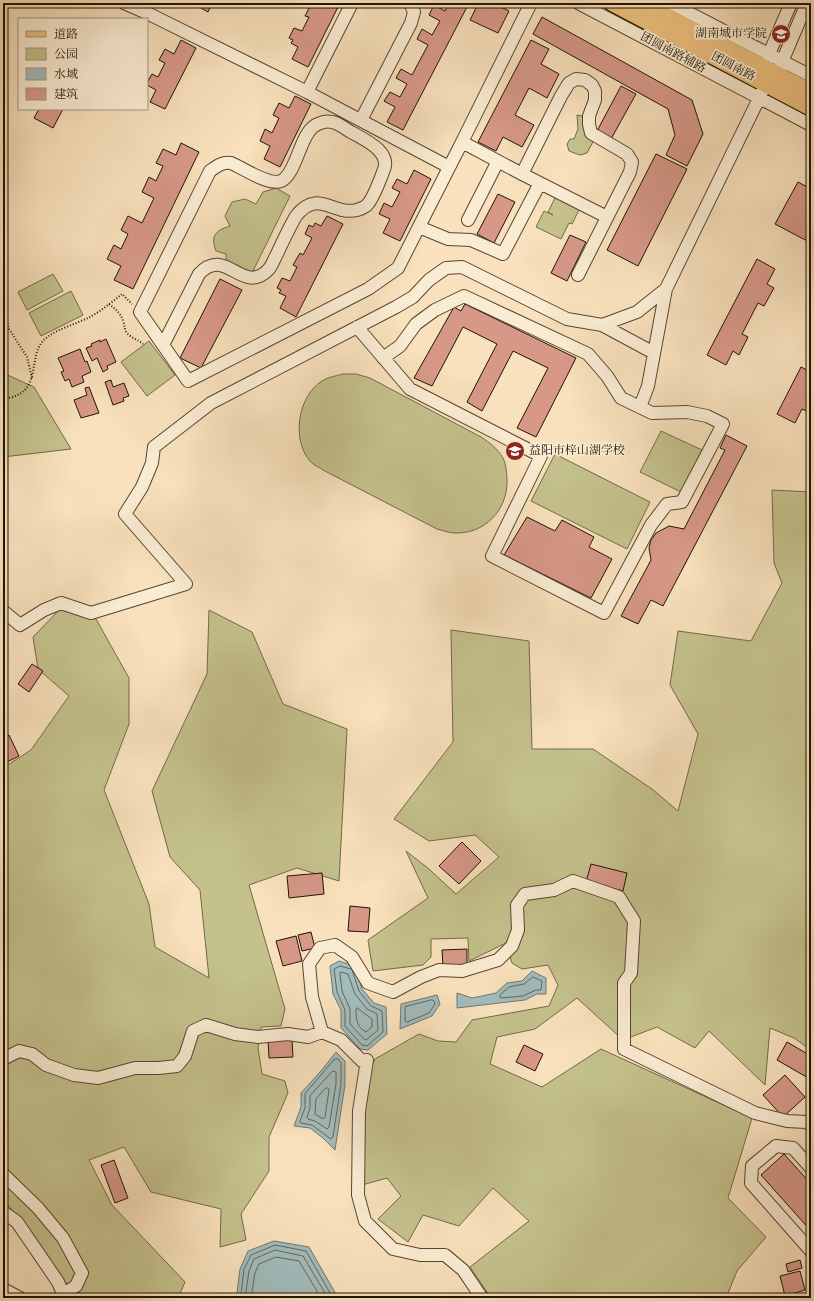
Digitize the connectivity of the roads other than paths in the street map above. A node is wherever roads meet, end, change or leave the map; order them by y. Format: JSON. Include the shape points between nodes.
{"nodes":[{"id":1,"x":124,"y":3,"type":"edge"},
{"id":2,"x":352,"y":3,"type":"edge"},
{"id":3,"x":410,"y":3,"type":"edge"},
{"id":4,"x":531,"y":3,"type":"edge"},
{"id":5,"x":578,"y":3,"type":"edge"},
{"id":6,"x":612,"y":3,"type":"edge"},
{"id":7,"x":642,"y":3,"type":"edge"},
{"id":8,"x":670,"y":3,"type":"edge"},
{"id":9,"x":791,"y":3,"type":"edge"},
{"id":10,"x":805,"y":7,"type":"edge"},
{"id":11,"x":150,"y":8,"type":"edge"},
{"id":12,"x":769,"y":73,"type":"junction"},
{"id":13,"x":811,"y":76,"type":"edge"},
{"id":14,"x":307,"y":92,"type":"junction"},
{"id":15,"x":811,"y":92,"type":"edge"},
{"id":16,"x":811,"y":108,"type":"edge"},
{"id":17,"x":361,"y":120,"type":"junction"},
{"id":18,"x":811,"y":124,"type":"edge"},
{"id":19,"x":462,"y":142,"type":"junction"},
{"id":20,"x":498,"y":161,"type":"junction"},
{"id":21,"x":449,"y":167,"type":"junction"},
{"id":22,"x":522,"y":174,"type":"junction"},
{"id":23,"x":540,"y":183,"type":"junction"},
{"id":24,"x":607,"y":217,"type":"junction"},
{"id":25,"x":468,"y":220,"type":"dead end"},
{"id":26,"x":419,"y":227,"type":"junction"},
{"id":27,"x":578,"y":275,"type":"dead end"},
{"id":28,"x":666,"y":289,"type":"junction"},
{"id":29,"x":602,"y":325,"type":"junction"},
{"id":30,"x":357,"y":327,"type":"junction"},
{"id":31,"x":163,"y":345,"type":"junction"},
{"id":32,"x":654,"y":353,"type":"junction"},
{"id":33,"x":383,"y":358,"type":"junction"},
{"id":34,"x":640,"y":407,"type":"junction"},
{"id":35,"x":3,"y":611,"type":"edge"},
{"id":36,"x":322,"y":1032,"type":"junction"},
{"id":37,"x":3,"y":1060,"type":"edge"},
{"id":38,"x":811,"y":1125,"type":"edge"},
{"id":39,"x":811,"y":1168,"type":"edge"},
{"id":40,"x":3,"y":1174,"type":"edge"},
{"id":41,"x":3,"y":1212,"type":"edge"},
{"id":42,"x":811,"y":1251,"type":"edge"},
{"id":43,"x":3,"y":1289,"type":"edge"},
{"id":44,"x":62,"y":1296,"type":"edge"},
{"id":45,"x":20,"y":1298,"type":"edge"},
{"id":46,"x":482,"y":1298,"type":"edge"}],
"edges":[{"from":1,"to":11,"type":"street"},
{"from":2,"to":14,"type":"street"},
{"from":3,"to":17,"type":"street","via":[[414,12],[411,23]]},
{"from":4,"to":19,"type":"street"},
{"from":5,"to":12,"type":"street","name":"团圆南路辅路"},
{"from":6,"to":12,"type":"main road","name":"团圆南路"},
{"from":7,"to":12,"type":"main road","name":"团圆南路"},
{"from":8,"to":12,"type":"street","name":"团圆南路辅路"},
{"from":9,"to":12,"type":"street"},
{"from":10,"to":12,"type":"street"},
{"from":11,"to":14,"type":"street"},
{"from":12,"to":13,"type":"street","name":"团圆南路辅路"},
{"from":12,"to":15,"type":"main road","name":"团圆南路"},
{"from":12,"to":16,"type":"main road","name":"团圆南路"},
{"from":12,"to":18,"type":"street","name":"团圆南路辅路"},
{"from":12,"to":28,"type":"street"},
{"from":14,"to":17,"type":"street"},
{"from":17,"to":21,"type":"street"},
{"from":19,"to":20,"type":"street"},
{"from":19,"to":21,"type":"street"},
{"from":20,"to":22,"type":"street"},
{"from":20,"to":25,"type":"street"},
{"from":21,"to":26,"type":"street"},
{"from":22,"to":23,"type":"street"},
{"from":22,"to":24,"type":"street","via":[[569,83],[585,80],[595,91],[595,100],[589,116],[591,133],[627,154],[632,162],[630,172]]},
{"from":23,"to":24,"type":"street"},
{"from":23,"to":26,"type":"street","via":[[503,254],[471,240],[448,239]]},
{"from":24,"to":27,"type":"street"},
{"from":26,"to":31,"type":"street","via":[[398,268],[368,289],[188,381]]},
{"from":28,"to":29,"type":"street","via":[[637,312]]},
{"from":28,"to":32,"type":"street"},
{"from":29,"to":30,"type":"street","via":[[567,319],[462,267],[446,268],[412,297]]},
{"from":29,"to":32,"type":"street"},
{"from":30,"to":33,"type":"street"},
{"from":30,"to":35,"type":"street","via":[[211,403],[154,447],[152,463],[142,487],[125,514],[186,584],[91,613],[61,603],[20,625]]},
{"from":31,"to":31,"type":"street","via":[[199,274],[205,268],[214,264],[245,277],[261,276],[269,270],[301,209],[310,204],[322,203],[352,211],[368,204],[386,167],[382,153],[334,122],[324,122],[316,124],[309,131],[288,175],[282,181],[267,180],[231,162],[216,166],[210,172],[140,312]]},
{"from":32,"to":34,"type":"street","via":[[648,386]]},
{"from":33,"to":34,"type":"street","via":[[400,346],[416,324],[435,310],[464,296],[588,354],[621,398]]},
{"from":33,"to":34,"type":"street","via":[[410,388],[541,456],[492,556],[604,612],[651,525],[667,504],[682,502],[723,424],[707,416],[687,412],[652,413]]},
{"from":36,"to":37,"type":"street","via":[[308,1037],[288,1034],[258,1037],[235,1034],[206,1025],[193,1031],[185,1056],[177,1066],[135,1068],[98,1078],[74,1075],[46,1066],[32,1054],[19,1051]]},
{"from":36,"to":38,"type":"street","via":[[312,997],[309,964],[320,948],[335,945],[352,957],[368,983],[393,992],[439,970],[462,971],[498,960],[512,946],[518,930],[517,905],[525,894],[554,890],[573,881],[619,897],[634,921],[631,973],[624,983],[624,1049],[755,1113]]},
{"from":36,"to":46,"type":"street","via":[[341,1040],[362,1061],[367,1060],[359,1111],[358,1195],[365,1221],[393,1249],[420,1255],[445,1255],[463,1270]]},
{"from":39,"to":42,"type":"street","via":[[793,1148],[776,1146],[752,1166],[751,1183]]},
{"from":40,"to":44,"type":"street","via":[[38,1208],[63,1238],[82,1273],[76,1286]]},
{"from":41,"to":44,"type":"street","via":[[17,1222],[58,1282]]},
{"from":43,"to":45,"type":"street"}]}
